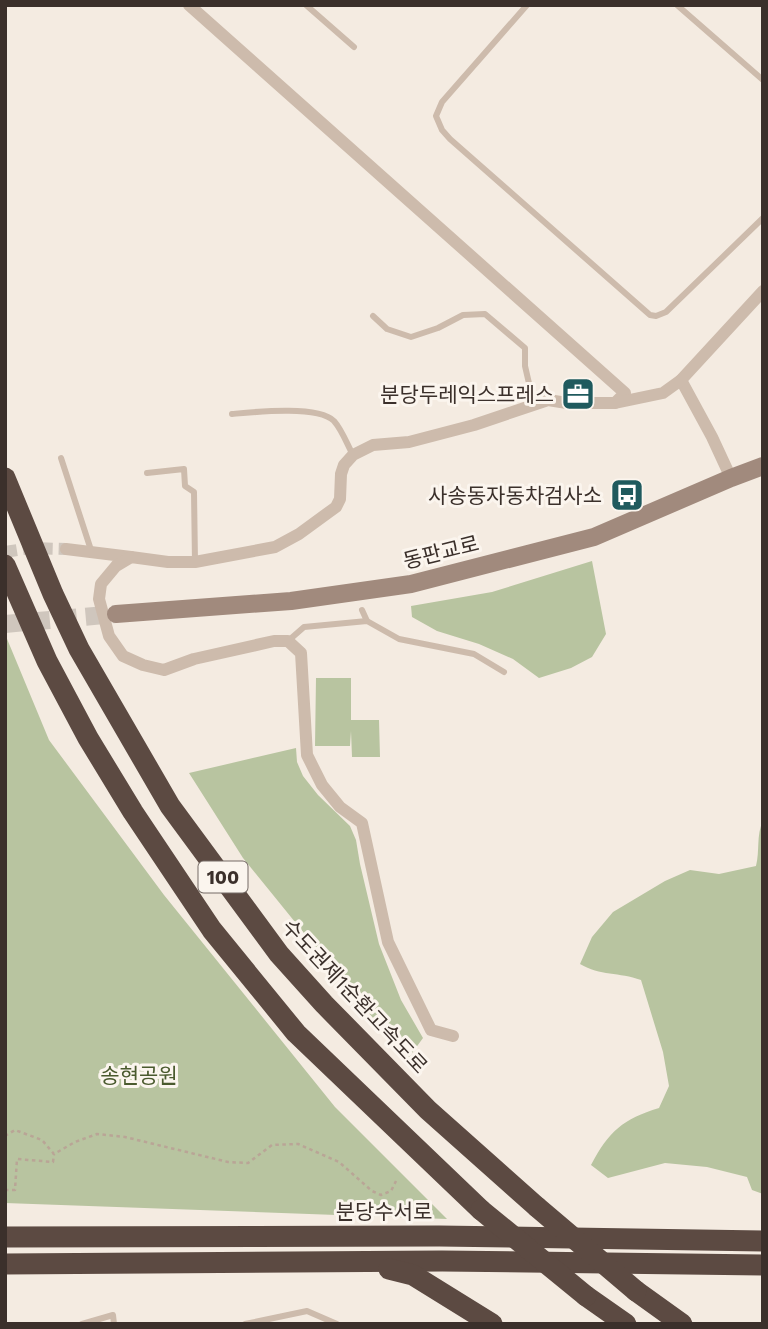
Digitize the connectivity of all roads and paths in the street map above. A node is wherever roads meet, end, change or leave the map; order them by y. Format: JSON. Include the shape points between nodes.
{"nodes":[{"id":1,"x":189,"y":5,"type":"edge"},
{"id":2,"x":306,"y":5,"type":"edge"},
{"id":3,"x":527,"y":5,"type":"edge"},
{"id":4,"x":677,"y":5,"type":"edge"},
{"id":5,"x":354,"y":47,"type":"dead end"},
{"id":6,"x":763,"y":80,"type":"edge"},
{"id":7,"x":763,"y":218,"type":"edge"},
{"id":8,"x":763,"y":290,"type":"edge"},
{"id":9,"x":373,"y":316,"type":"dead end"},
{"id":10,"x":681,"y":380,"type":"junction"},
{"id":11,"x":615,"y":403,"type":"junction"},
{"id":12,"x":534,"y":405,"type":"junction"},
{"id":13,"x":232,"y":414,"type":"dead end"},
{"id":14,"x":353,"y":455,"type":"junction"},
{"id":15,"x":61,"y":458,"type":"dead end"},
{"id":16,"x":763,"y":467,"type":"edge"},
{"id":17,"x":147,"y":473,"type":"dead end"},
{"id":18,"x":5,"y":478,"type":"edge"},
{"id":19,"x":731,"y":478,"type":"junction"},
{"id":20,"x":66,"y":548,"type":"tunnel mouth"},
{"id":21,"x":91,"y":550,"type":"junction"},
{"id":22,"x":131,"y":557,"type":"junction"},
{"id":23,"x":195,"y":562,"type":"junction"},
{"id":24,"x":5,"y":565,"type":"edge"},
{"id":25,"x":362,"y":610,"type":"dead end"},
{"id":26,"x":116,"y":614,"type":"tunnel mouth"},
{"id":27,"x":368,"y":621,"type":"junction"},
{"id":28,"x":288,"y":641,"type":"junction"},
{"id":29,"x":505,"y":672,"type":"dead end"},
{"id":30,"x":453,"y":1036,"type":"dead end"},
{"id":31,"x":5,"y":1136,"type":"edge"},
{"id":32,"x":54,"y":1154,"type":"junction"},
{"id":33,"x":396,"y":1181,"type":"dead end"},
{"id":34,"x":5,"y":1190,"type":"edge"},
{"id":35,"x":5,"y":1237,"type":"edge"},
{"id":36,"x":763,"y":1241,"type":"edge"},
{"id":37,"x":357,"y":1261,"type":"junction"},
{"id":38,"x":5,"y":1264,"type":"edge"},
{"id":39,"x":153,"y":1264,"type":"junction"},
{"id":40,"x":763,"y":1265,"type":"edge"},
{"id":41,"x":5,"y":1278,"type":"edge"},
{"id":42,"x":82,"y":1324,"type":"edge"},
{"id":43,"x":114,"y":1324,"type":"edge"},
{"id":44,"x":245,"y":1324,"type":"edge"},
{"id":45,"x":337,"y":1324,"type":"edge"},
{"id":46,"x":492,"y":1324,"type":"edge"},
{"id":47,"x":626,"y":1324,"type":"edge"},
{"id":48,"x":682,"y":1324,"type":"edge"}],
"edges":[{"from":1,"to":11,"type":"street","via":[[625,393]]},
{"from":2,"to":5,"type":"lane"},
{"from":3,"to":7,"type":"lane","via":[[442,102],[436,116],[450,139],[656,317]]},
{"from":4,"to":6,"type":"lane"},
{"from":8,"to":10,"type":"street"},
{"from":9,"to":12,"type":"lane","via":[[387,329],[411,337],[463,315],[485,313],[525,348]]},
{"from":10,"to":11,"type":"street","via":[[663,393]]},
{"from":10,"to":19,"type":"street"},
{"from":11,"to":12,"type":"street","via":[[548,400]]},
{"from":12,"to":14,"type":"street","via":[[409,442],[380,443]]},
{"from":13,"to":14,"type":"lane","via":[[284,411],[327,416]]},
{"from":14,"to":23,"type":"street","via":[[342,471],[338,505],[305,530],[275,547]]},
{"from":15,"to":21,"type":"lane"},
{"from":16,"to":19,"type":"main road","name":"동판교로"},
{"from":17,"to":23,"type":"lane","via":[[184,469],[185,486],[194,492]]},
{"from":18,"to":48,"type":"highway","name":"수도권제1순환고속도로","number":"100","bridge":true,"via":[[79,649],[170,806],[279,954],[428,1111],[636,1291]]},
{"from":19,"to":26,"type":"main road","name":"동판교로","via":[[594,537],[411,583],[291,601]]},
{"from":20,"to":21,"type":"street"},
{"from":21,"to":22,"type":"street"},
{"from":22,"to":23,"type":"street"},
{"from":22,"to":28,"type":"street","via":[[103,580],[99,594],[109,636],[123,656],[164,670],[207,656]]},
{"from":24,"to":47,"type":"highway","number":"100","bridge":true,"via":[[47,661],[133,812],[212,930],[296,1033],[481,1210]]},
{"from":25,"to":27,"type":"lane"},
{"from":27,"to":28,"type":"lane","via":[[304,627]]},
{"from":27,"to":29,"type":"lane","via":[[399,639],[474,654]]},
{"from":28,"to":30,"type":"street","via":[[301,653],[307,755],[340,807],[362,822],[388,942],[431,1030]]},
{"from":31,"to":32,"type":"path","via":[[15,1130],[42,1140]]},
{"from":32,"to":33,"type":"path","via":[[97,1134],[248,1163],[272,1145],[298,1144],[339,1162],[381,1195],[391,1191]]},
{"from":32,"to":34,"type":"path","via":[[53,1162],[17,1159],[15,1190]]},
{"from":35,"to":36,"type":"highway","name":"분당수서로"},
{"from":37,"to":39,"type":"highway"},
{"from":37,"to":40,"type":"highway"},
{"from":37,"to":46,"type":"highway","via":[[413,1275]]},
{"from":38,"to":39,"type":"highway"},
{"from":39,"to":41,"type":"highway"},
{"from":42,"to":43,"type":"lane","via":[[113,1315]]},
{"from":44,"to":45,"type":"lane","via":[[307,1311]]}]}
